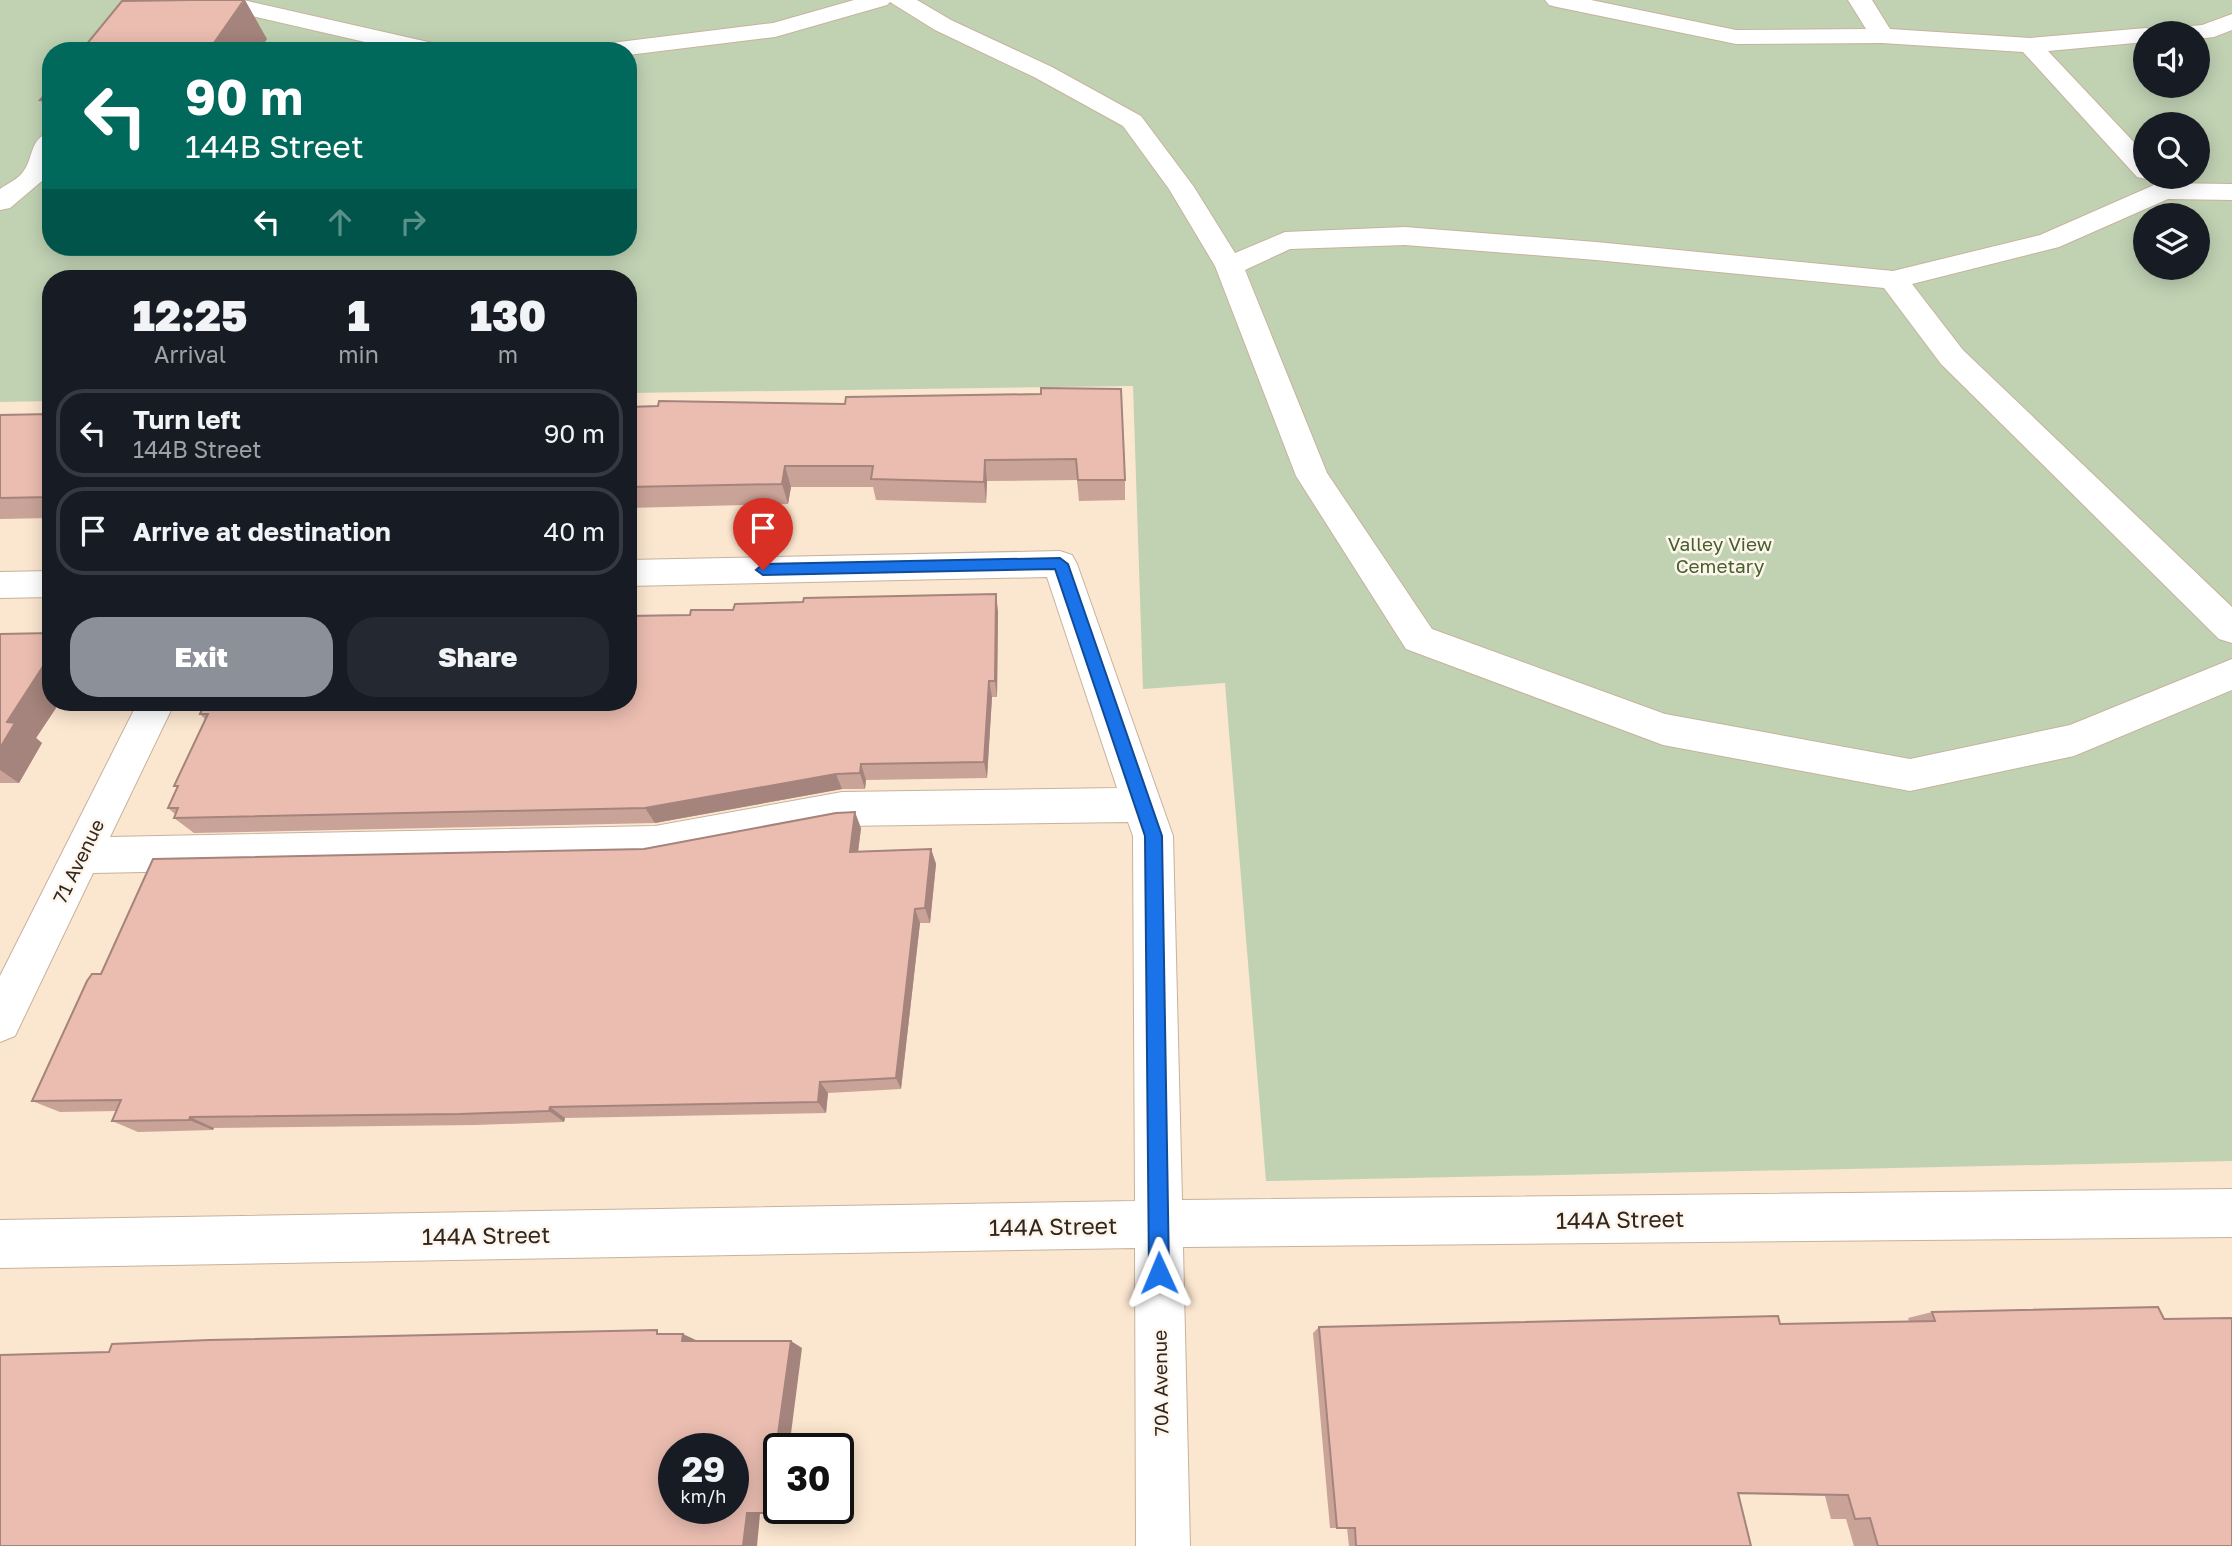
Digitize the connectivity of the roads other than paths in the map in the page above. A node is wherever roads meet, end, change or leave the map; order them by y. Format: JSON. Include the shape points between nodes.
{"nodes":[{"id":1,"x":212,"y":0,"type":"edge"},
{"id":2,"x":879,"y":0,"type":"edge"},
{"id":3,"x":900,"y":0,"type":"edge"},
{"id":4,"x":1557,"y":0,"type":"edge"},
{"id":5,"x":1860,"y":0,"type":"edge"},
{"id":6,"x":2232,"y":21,"type":"edge"},
{"id":7,"x":2210,"y":30,"type":"edge"},
{"id":8,"x":1882,"y":36,"type":"junction"},
{"id":9,"x":2133,"y":36,"type":"edge"},
{"id":10,"x":397,"y":42,"type":"edge"},
{"id":11,"x":2030,"y":45,"type":"junction"},
{"id":12,"x":637,"y":47,"type":"edge"},
{"id":13,"x":42,"y":156,"type":"edge"},
{"id":14,"x":2133,"y":158,"type":"edge"},
{"id":15,"x":2138,"y":189,"type":"edge"},
{"id":16,"x":2210,"y":189,"type":"edge"},
{"id":17,"x":2232,"y":192,"type":"edge"},
{"id":18,"x":0,"y":202,"type":"edge"},
{"id":19,"x":1228,"y":266,"type":"junction"},
{"id":20,"x":1893,"y":279,"type":"junction"},
{"id":21,"x":637,"y":573,"type":"edge"},
{"id":22,"x":42,"y":584,"type":"edge"},
{"id":23,"x":0,"y":585,"type":"edge"},
{"id":24,"x":2232,"y":629,"type":"edge"},
{"id":25,"x":2232,"y":674,"type":"edge"},
{"id":26,"x":152,"y":711,"type":"edge"},
{"id":27,"x":1143,"y":805,"type":"junction"},
{"id":28,"x":81,"y":855,"type":"junction"},
{"id":29,"x":0,"y":1021,"type":"edge"},
{"id":30,"x":2232,"y":1213,"type":"edge"},
{"id":31,"x":1158,"y":1224,"type":"junction"},
{"id":32,"x":0,"y":1244,"type":"edge"},
{"id":33,"x":1163,"y":1546,"type":"edge"}],
"edges":[{"from":1,"to":10,"type":"street"},
{"from":2,"to":12,"type":"street","via":[[775,30]]},
{"from":3,"to":19,"type":"street","via":[[1132,121],[1181,187]]},
{"from":4,"to":8,"type":"street","via":[[1736,37]]},
{"from":5,"to":8,"type":"street"},
{"from":6,"to":7,"type":"street"},
{"from":8,"to":11,"type":"street"},
{"from":9,"to":11,"type":"street"},
{"from":11,"to":14,"type":"street"},
{"from":13,"to":18,"type":"street","via":[[36,176]]},
{"from":15,"to":20,"type":"street","via":[[2049,242]]},
{"from":16,"to":17,"type":"street"},
{"from":19,"to":20,"type":"street","via":[[1285,241],[1405,236]]},
{"from":19,"to":25,"type":"street","via":[[1312,476],[1419,639],[1663,729],[1910,775],[2074,740]]},
{"from":20,"to":24,"type":"street","via":[[1952,358]]},
{"from":21,"to":27,"type":"street","name":"70A Avenue","via":[[1060,564]]},
{"from":22,"to":23,"type":"street"},
{"from":26,"to":28,"type":"street","name":"71 Avenue"},
{"from":27,"to":28,"type":"street","via":[[842,809],[655,844]]},
{"from":27,"to":31,"type":"street","name":"70A Avenue","via":[[1153,836]]},
{"from":28,"to":29,"type":"street","name":"71 Avenue"},
{"from":30,"to":31,"type":"street","name":"144A Street"},
{"from":31,"to":32,"type":"street","name":"144A Street"},
{"from":31,"to":33,"type":"street","name":"70A Avenue"}]}
